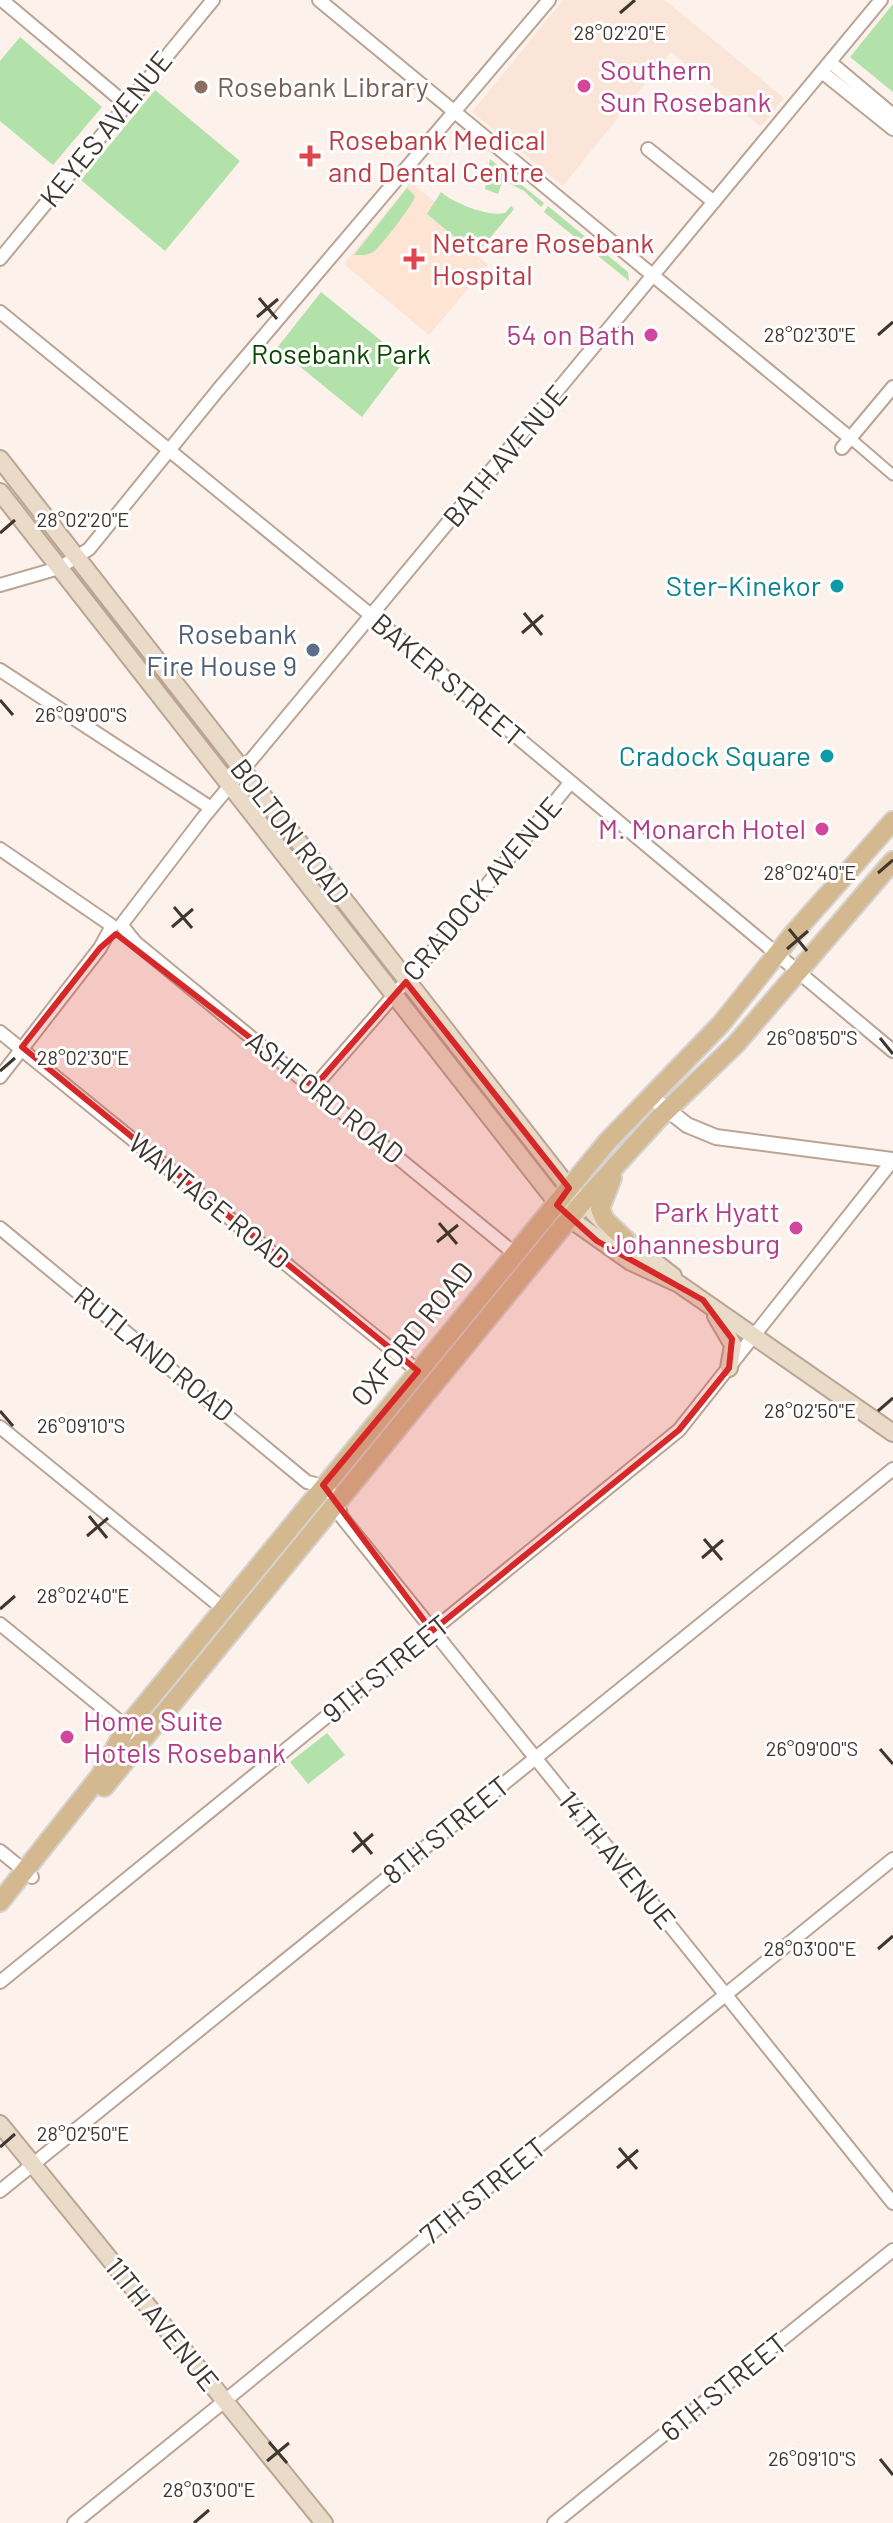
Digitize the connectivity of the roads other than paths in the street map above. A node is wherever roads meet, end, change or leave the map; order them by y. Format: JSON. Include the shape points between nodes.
{"nodes":[{"id":1,"x":2,"y":0,"type":"edge"},
{"id":2,"x":213,"y":0,"type":"edge"},
{"id":3,"x":319,"y":0,"type":"edge"},
{"id":4,"x":549,"y":0,"type":"edge"},
{"id":5,"x":881,"y":0,"type":"edge"},
{"id":6,"x":826,"y":67,"type":"junction"},
{"id":7,"x":127,"y":105,"type":"junction"},
{"id":8,"x":454,"y":114,"type":"junction"},
{"id":9,"x":893,"y":115,"type":"edge"},
{"id":10,"x":893,"y":129,"type":"edge"},
{"id":11,"x":648,"y":149,"type":"dead end"},
{"id":12,"x":714,"y":202,"type":"junction"},
{"id":13,"x":0,"y":259,"type":"edge"},
{"id":14,"x":652,"y":277,"type":"junction"},
{"id":15,"x":0,"y":312,"type":"edge"},
{"id":16,"x":893,"y":387,"type":"edge"},
{"id":17,"x":846,"y":443,"type":"junction"},
{"id":18,"x":170,"y":449,"type":"junction"},
{"id":19,"x":0,"y":459,"type":"edge"},
{"id":20,"x":893,"y":475,"type":"edge"},
{"id":21,"x":0,"y":492,"type":"edge"},
{"id":22,"x":77,"y":559,"type":"junction"},
{"id":23,"x":59,"y":568,"type":"junction"},
{"id":24,"x":0,"y":585,"type":"edge"},
{"id":25,"x":372,"y":616,"type":"junction"},
{"id":26,"x":0,"y":670,"type":"edge"},
{"id":27,"x":244,"y":771,"type":"junction"},
{"id":28,"x":570,"y":783,"type":"junction"},
{"id":29,"x":231,"y":787,"type":"junction"},
{"id":30,"x":211,"y":808,"type":"junction"},
{"id":31,"x":893,"y":821,"type":"edge"},
{"id":32,"x":0,"y":849,"type":"edge"},
{"id":33,"x":893,"y":861,"type":"edge"},
{"id":34,"x":117,"y":927,"type":"junction"},
{"id":35,"x":776,"y":955,"type":"junction"},
{"id":36,"x":799,"y":970,"type":"junction"},
{"id":37,"x":406,"y":982,"type":"junction"},
{"id":38,"x":393,"y":995,"type":"junction"},
{"id":39,"x":0,"y":1032,"type":"edge"},
{"id":40,"x":22,"y":1047,"type":"junction"},
{"id":41,"x":893,"y":1051,"type":"edge"},
{"id":42,"x":0,"y":1077,"type":"edge"},
{"id":43,"x":314,"y":1087,"type":"junction"},
{"id":44,"x":650,"y":1096,"type":"junction"},
{"id":45,"x":667,"y":1110,"type":"junction"},
{"id":46,"x":626,"y":1155,"type":"junction"},
{"id":47,"x":893,"y":1160,"type":"edge"},
{"id":48,"x":569,"y":1188,"type":"junction"},
{"id":49,"x":582,"y":1203,"type":"junction"},
{"id":50,"x":563,"y":1211,"type":"junction"},
{"id":51,"x":0,"y":1228,"type":"edge"},
{"id":52,"x":626,"y":1240,"type":"junction"},
{"id":53,"x":514,"y":1253,"type":"junction"},
{"id":54,"x":679,"y":1284,"type":"junction"},
{"id":55,"x":703,"y":1300,"type":"junction"},
{"id":56,"x":753,"y":1337,"type":"junction"},
{"id":57,"x":729,"y":1368,"type":"junction"},
{"id":58,"x":418,"y":1371,"type":"junction"},
{"id":59,"x":0,"y":1427,"type":"edge"},
{"id":60,"x":893,"y":1433,"type":"edge"},
{"id":61,"x":893,"y":1469,"type":"edge"},
{"id":62,"x":314,"y":1488,"type":"junction"},
{"id":63,"x":335,"y":1510,"type":"junction"},
{"id":64,"x":228,"y":1612,"type":"junction"},
{"id":65,"x":0,"y":1624,"type":"edge"},
{"id":66,"x":432,"y":1631,"type":"junction"},
{"id":67,"x":134,"y":1733,"type":"junction"},
{"id":68,"x":535,"y":1759,"type":"junction"},
{"id":69,"x":0,"y":1851,"type":"edge"},
{"id":70,"x":893,"y":1859,"type":"edge"},
{"id":71,"x":29,"y":1874,"type":"junction"},
{"id":72,"x":0,"y":1902,"type":"edge"},
{"id":73,"x":0,"y":1917,"type":"edge"},
{"id":74,"x":0,"y":1982,"type":"edge"},
{"id":75,"x":725,"y":1995,"type":"junction"},
{"id":76,"x":0,"y":2124,"type":"edge"},
{"id":77,"x":33,"y":2164,"type":"junction"},
{"id":78,"x":0,"y":2191,"type":"edge"},
{"id":79,"x":893,"y":2203,"type":"edge"},
{"id":80,"x":893,"y":2250,"type":"edge"},
{"id":81,"x":225,"y":2401,"type":"junction"},
{"id":82,"x":74,"y":2523,"type":"edge"},
{"id":83,"x":324,"y":2523,"type":"edge"},
{"id":84,"x":554,"y":2523,"type":"edge"}],
"edges":[{"from":1,"to":7,"type":"street"},
{"from":2,"to":7,"type":"street","name":"KEYES AVENUE"},
{"from":3,"to":8,"type":"street"},
{"from":4,"to":8,"type":"street"},
{"from":5,"to":6,"type":"street","name":"BATH AVENUE"},
{"from":6,"to":9,"type":"street"},
{"from":6,"to":10,"type":"street"},
{"from":6,"to":12,"type":"street","name":"BATH AVENUE"},
{"from":7,"to":13,"type":"street","name":"KEYES AVENUE"},
{"from":8,"to":14,"type":"street"},
{"from":8,"to":18,"type":"street"},
{"from":11,"to":12,"type":"street"},
{"from":12,"to":14,"type":"street","name":"BATH AVENUE"},
{"from":14,"to":17,"type":"street"},
{"from":14,"to":25,"type":"street","name":"BATH AVENUE"},
{"from":15,"to":18,"type":"street","name":"BAKER STREET"},
{"from":16,"to":17,"type":"street"},
{"from":17,"to":20,"type":"street"},
{"from":18,"to":22,"type":"street"},
{"from":18,"to":25,"type":"street","name":"BAKER STREET"},
{"from":19,"to":22,"type":"main road","name":"BOLTON ROAD"},
{"from":21,"to":23,"type":"main road","name":"BOLTON ROAD"},
{"from":22,"to":23,"type":"street"},
{"from":22,"to":27,"type":"main road","name":"BOLTON ROAD"},
{"from":23,"to":24,"type":"street"},
{"from":23,"to":29,"type":"main road","name":"BOLTON ROAD"},
{"from":25,"to":27,"type":"street","name":"BATH AVENUE"},
{"from":25,"to":28,"type":"street","name":"BAKER STREET"},
{"from":26,"to":30,"type":"street"},
{"from":27,"to":29,"type":"street","name":"BATH AVENUE"},
{"from":27,"to":37,"type":"main road","name":"BOLTON ROAD"},
{"from":28,"to":35,"type":"street","name":"BAKER STREET"},
{"from":28,"to":37,"type":"street","name":"CRADOCK AVENUE"},
{"from":29,"to":30,"type":"street","name":"BATH AVENUE"},
{"from":29,"to":38,"type":"main road","name":"BOLTON ROAD"},
{"from":30,"to":34,"type":"street","name":"BATH AVENUE"},
{"from":31,"to":35,"type":"main road","name":"OXFORD ROAD"},
{"from":32,"to":34,"type":"street","name":"ASHFORD ROAD"},
{"from":33,"to":36,"type":"main road","name":"OXFORD ROAD"},
{"from":34,"to":40,"type":"street","name":"BATH AVENUE"},
{"from":34,"to":43,"type":"street","name":"ASHFORD ROAD"},
{"from":35,"to":36,"type":"street","name":"BAKER STREET"},
{"from":35,"to":44,"type":"main road","name":"OXFORD ROAD","via":[[721,1024]]},
{"from":36,"to":41,"type":"street","name":"BAKER STREET"},
{"from":36,"to":45,"type":"main road","name":"OXFORD ROAD","via":[[736,1044]]},
{"from":37,"to":38,"type":"street","name":"CRADOCK AVENUE"},
{"from":37,"to":48,"type":"main road","name":"BOLTON ROAD"},
{"from":38,"to":43,"type":"street","name":"CRADOCK AVENUE"},
{"from":38,"to":50,"type":"main road","name":"BOLTON ROAD"},
{"from":39,"to":40,"type":"street","name":"WANTAGE ROAD"},
{"from":40,"to":42,"type":"street","name":"BATH AVENUE"},
{"from":40,"to":58,"type":"street","name":"WANTAGE ROAD"},
{"from":43,"to":53,"type":"street","name":"ASHFORD ROAD"},
{"from":44,"to":45,"type":"street"},
{"from":44,"to":48,"type":"main road","name":"OXFORD ROAD"},
{"from":45,"to":46,"type":"main road","name":"OXFORD ROAD"},
{"from":45,"to":47,"type":"street","via":[[694,1129],[730,1140]]},
{"from":46,"to":49,"type":"main road","name":"OXFORD ROAD"},
{"from":46,"to":52,"type":"main road","via":[[600,1209]]},
{"from":47,"to":56,"type":"street","name":"9TH STREET"},
{"from":48,"to":49,"type":"main road","name":"BOLTON ROAD"},
{"from":48,"to":50,"type":"main road","name":"OXFORD ROAD"},
{"from":49,"to":50,"type":"main road","name":"OXFORD ROAD"},
{"from":49,"to":52,"type":"main road","name":"BOLTON ROAD"},
{"from":50,"to":53,"type":"main road","name":"OXFORD ROAD"},
{"from":50,"to":54,"type":"main road","name":"BOLTON ROAD","via":[[631,1262]]},
{"from":50,"to":63,"type":"main road","name":"OXFORD ROAD"},
{"from":51,"to":62,"type":"street","name":"RUTLAND ROAD"},
{"from":52,"to":54,"type":"main road","name":"BOLTON ROAD"},
{"from":53,"to":58,"type":"main road","name":"OXFORD ROAD"},
{"from":54,"to":55,"type":"main road"},
{"from":55,"to":56,"type":"main road"},
{"from":55,"to":57,"type":"main road","via":[[732,1339]]},
{"from":56,"to":57,"type":"street","name":"9TH STREET"},
{"from":56,"to":60,"type":"main road"},
{"from":57,"to":66,"type":"street","name":"9TH STREET","via":[[679,1430]]},
{"from":58,"to":62,"type":"main road","name":"OXFORD ROAD"},
{"from":59,"to":64,"type":"street"},
{"from":61,"to":68,"type":"street","name":"8TH STREET"},
{"from":62,"to":63,"type":"street","name":"RUTLAND ROAD"},
{"from":62,"to":64,"type":"main road","name":"OXFORD ROAD"},
{"from":63,"to":64,"type":"main road","name":"OXFORD ROAD"},
{"from":63,"to":66,"type":"street","name":"14TH AVENUE"},
{"from":64,"to":67,"type":"main road","name":"OXFORD ROAD"},
{"from":65,"to":67,"type":"street"},
{"from":66,"to":68,"type":"street","name":"14TH AVENUE"},
{"from":66,"to":74,"type":"street","name":"9TH STREET"},
{"from":67,"to":71,"type":"main road","name":"OXFORD ROAD"},
{"from":68,"to":75,"type":"street","name":"14TH AVENUE"},
{"from":68,"to":77,"type":"street","name":"8TH STREET"},
{"from":69,"to":71,"type":"street"},
{"from":70,"to":75,"type":"street","name":"7TH STREET"},
{"from":71,"to":72,"type":"main road","name":"OXFORD ROAD"},
{"from":71,"to":73,"type":"main road","name":"OXFORD ROAD"},
{"from":75,"to":79,"type":"street","name":"14TH AVENUE"},
{"from":75,"to":81,"type":"street","name":"7TH STREET"},
{"from":76,"to":77,"type":"main road","name":"11TH AVENUE"},
{"from":77,"to":78,"type":"street","name":"8TH STREET"},
{"from":77,"to":81,"type":"main road","name":"11TH AVENUE"},
{"from":80,"to":84,"type":"street","name":"6TH STREET"},
{"from":81,"to":82,"type":"street","name":"7TH STREET"},
{"from":81,"to":83,"type":"main road","name":"11TH AVENUE"}]}
